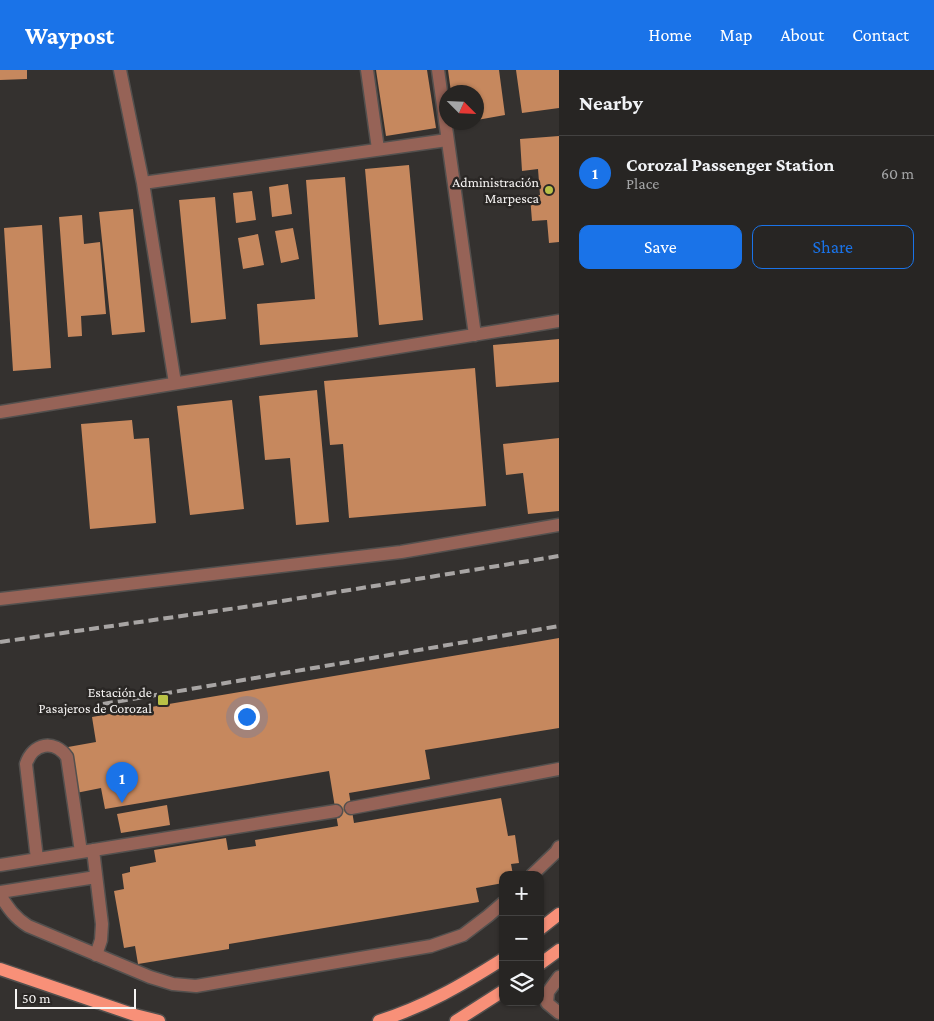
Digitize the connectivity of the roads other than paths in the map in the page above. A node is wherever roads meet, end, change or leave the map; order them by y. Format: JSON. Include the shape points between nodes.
{"nodes":[{"id":1,"x":120,"y":70,"type":"edge"},
{"id":2,"x":367,"y":70,"type":"edge"},
{"id":3,"x":438,"y":70,"type":"edge"},
{"id":4,"x":447,"y":140,"type":"junction"},
{"id":5,"x":378,"y":149,"type":"junction"},
{"id":6,"x":143,"y":183,"type":"junction"},
{"id":7,"x":559,"y":321,"type":"edge"},
{"id":8,"x":475,"y":335,"type":"junction"},
{"id":9,"x":175,"y":383,"type":"junction"},
{"id":10,"x":0,"y":412,"type":"edge"},
{"id":11,"x":559,"y":525,"type":"edge"},
{"id":12,"x":0,"y":599,"type":"edge"},
{"id":13,"x":559,"y":771,"type":"edge"},
{"id":14,"x":351,"y":808,"type":"dead end"},
{"id":15,"x":336,"y":811,"type":"dead end"},
{"id":16,"x":559,"y":847,"type":"edge"},
{"id":17,"x":87,"y":851,"type":"junction"},
{"id":18,"x":37,"y":859,"type":"junction"},
{"id":19,"x":0,"y":865,"type":"edge"},
{"id":20,"x":536,"y":871,"type":"edge"},
{"id":21,"x":96,"y":877,"type":"junction"},
{"id":22,"x":0,"y":893,"type":"edge"},
{"id":23,"x":499,"y":906,"type":"edge"},
{"id":24,"x":559,"y":914,"type":"edge"},
{"id":25,"x":544,"y":926,"type":"edge"},
{"id":26,"x":559,"y":950,"type":"edge"},
{"id":27,"x":96,"y":955,"type":"junction"},
{"id":28,"x":500,"y":961,"type":"edge"},
{"id":29,"x":544,"y":961,"type":"edge"},
{"id":30,"x":0,"y":969,"type":"edge"},
{"id":31,"x":559,"y":977,"type":"edge"},
{"id":32,"x":499,"y":994,"type":"edge"},
{"id":33,"x":557,"y":1012,"type":"edge"},
{"id":34,"x":159,"y":1021,"type":"edge"},
{"id":35,"x":379,"y":1021,"type":"edge"},
{"id":36,"x":456,"y":1021,"type":"edge"}],
"edges":[{"from":1,"to":6,"type":"street"},
{"from":2,"to":5,"type":"street"},
{"from":3,"to":4,"type":"street"},
{"from":4,"to":5,"type":"street"},
{"from":4,"to":8,"type":"street"},
{"from":5,"to":6,"type":"street"},
{"from":6,"to":9,"type":"street"},
{"from":7,"to":8,"type":"street"},
{"from":8,"to":9,"type":"street"},
{"from":9,"to":10,"type":"street"},
{"from":11,"to":12,"type":"street","via":[[401,552]]},
{"from":13,"to":14,"type":"street"},
{"from":15,"to":17,"type":"street"},
{"from":16,"to":20,"type":"street"},
{"from":17,"to":18,"type":"street"},
{"from":17,"to":18,"type":"street","via":[[67,757],[61,748],[51,745],[36,748],[29,754],[26,764]]},
{"from":17,"to":21,"type":"street"},
{"from":18,"to":19,"type":"street"},
{"from":21,"to":22,"type":"street"},
{"from":21,"to":27,"type":"street","via":[[102,924]]},
{"from":22,"to":27,"type":"street","via":[[17,919]]},
{"from":23,"to":27,"type":"street","via":[[463,935],[431,946],[196,986],[150,977]]},
{"from":24,"to":25,"type":"main road"},
{"from":26,"to":29,"type":"main road"},
{"from":28,"to":35,"type":"main road","via":[[455,989]]},
{"from":30,"to":34,"type":"main road"},
{"from":31,"to":33,"type":"street","via":[[548,992],[547,1003]]},
{"from":32,"to":36,"type":"main road"}]}
